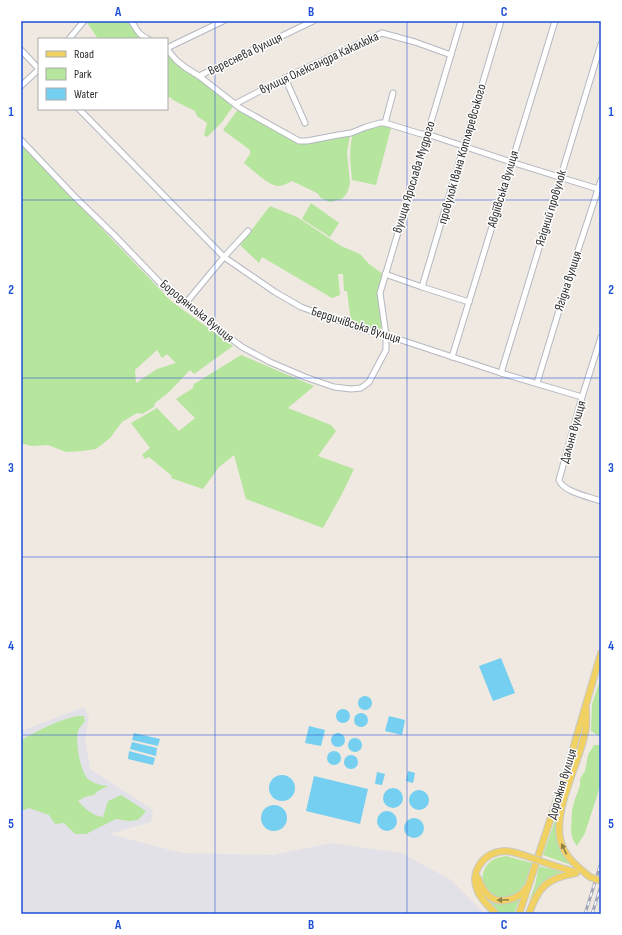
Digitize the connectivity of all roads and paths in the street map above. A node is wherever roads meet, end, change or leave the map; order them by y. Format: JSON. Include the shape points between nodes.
{"nodes":[{"id":1,"x":84,"y":21,"type":"edge"},
{"id":2,"x":133,"y":21,"type":"edge"},
{"id":3,"x":223,"y":21,"type":"edge"},
{"id":4,"x":313,"y":21,"type":"edge"},
{"id":5,"x":461,"y":21,"type":"edge"},
{"id":6,"x":501,"y":21,"type":"edge"},
{"id":7,"x":555,"y":21,"type":"edge"},
{"id":8,"x":70,"y":38,"type":"edge"},
{"id":9,"x":146,"y":38,"type":"edge"},
{"id":10,"x":601,"y":44,"type":"edge"},
{"id":11,"x":168,"y":48,"type":"edge"},
{"id":12,"x":21,"y":50,"type":"edge"},
{"id":13,"x":168,"y":50,"type":"edge"},
{"id":14,"x":451,"y":55,"type":"junction"},
{"id":15,"x":38,"y":68,"type":"edge"},
{"id":16,"x":38,"y":70,"type":"edge"},
{"id":17,"x":199,"y":76,"type":"junction"},
{"id":18,"x":285,"y":78,"type":"junction"},
{"id":19,"x":21,"y":86,"type":"edge"},
{"id":20,"x":393,"y":93,"type":"dead end"},
{"id":21,"x":235,"y":104,"type":"junction"},
{"id":22,"x":80,"y":110,"type":"edge"},
{"id":23,"x":306,"y":123,"type":"dead end"},
{"id":24,"x":385,"y":123,"type":"junction"},
{"id":25,"x":427,"y":134,"type":"junction"},
{"id":26,"x":21,"y":140,"type":"edge"},
{"id":27,"x":464,"y":147,"type":"junction"},
{"id":28,"x":511,"y":162,"type":"junction"},
{"id":29,"x":562,"y":177,"type":"junction"},
{"id":30,"x":601,"y":180,"type":"edge"},
{"id":31,"x":598,"y":189,"type":"junction"},
{"id":32,"x":248,"y":231,"type":"dead end"},
{"id":33,"x":224,"y":257,"type":"junction"},
{"id":34,"x":385,"y":274,"type":"junction"},
{"id":35,"x":422,"y":287,"type":"junction"},
{"id":36,"x":469,"y":302,"type":"junction"},
{"id":37,"x":186,"y":304,"type":"junction"},
{"id":38,"x":386,"y":335,"type":"junction"},
{"id":39,"x":601,"y":337,"type":"edge"},
{"id":40,"x":452,"y":357,"type":"junction"},
{"id":41,"x":501,"y":373,"type":"junction"},
{"id":42,"x":537,"y":383,"type":"junction"},
{"id":43,"x":582,"y":397,"type":"junction"},
{"id":44,"x":601,"y":501,"type":"edge"},
{"id":45,"x":601,"y":653,"type":"edge"},
{"id":46,"x":587,"y":699,"type":"junction"},
{"id":47,"x":476,"y":873,"type":"junction"},
{"id":48,"x":576,"y":873,"type":"junction"},
{"id":49,"x":590,"y":877,"type":"junction"},
{"id":50,"x":531,"y":878,"type":"junction"},
{"id":51,"x":601,"y":881,"type":"edge"},
{"id":52,"x":496,"y":914,"type":"edge"},
{"id":53,"x":519,"y":914,"type":"edge"},
{"id":54,"x":529,"y":914,"type":"edge"}],
"edges":[{"from":1,"to":8,"type":"street"},
{"from":2,"to":9,"type":"street","via":[[136,30]]},
{"from":3,"to":11,"type":"street"},
{"from":4,"to":17,"type":"street","name":"Вереснева вулиця"},
{"from":5,"to":14,"type":"street","name":"вулиця Ярослава Мудрого"},
{"from":6,"to":27,"type":"street","name":"провулок Івана Котляревського"},
{"from":7,"to":28,"type":"street","name":"Авдіївська вулиця"},
{"from":10,"to":29,"type":"street","name":"Ягідний провулок"},
{"from":12,"to":15,"type":"street"},
{"from":13,"to":17,"type":"street","via":[[176,60]]},
{"from":14,"to":18,"type":"street","name":"вулиця Олександра Какалюка","via":[[382,33]]},
{"from":14,"to":25,"type":"street","name":"вулиця Ярослава Мудрого"},
{"from":16,"to":19,"type":"street"},
{"from":17,"to":21,"type":"street"},
{"from":18,"to":21,"type":"street","name":"вулиця Олександра Какалюка"},
{"from":18,"to":23,"type":"street"},
{"from":20,"to":24,"type":"street"},
{"from":21,"to":24,"type":"street","via":[[299,141],[351,133]]},
{"from":22,"to":33,"type":"street","name":"Бердичівська вулиця"},
{"from":24,"to":25,"type":"street"},
{"from":25,"to":27,"type":"street"},
{"from":25,"to":34,"type":"street","name":"вулиця Ярослава Мудрого"},
{"from":26,"to":37,"type":"street","name":"Бородянська вулиця","via":[[165,288]]},
{"from":27,"to":28,"type":"street"},
{"from":27,"to":35,"type":"street","name":"провулок Івана Котляревського"},
{"from":28,"to":29,"type":"street"},
{"from":28,"to":36,"type":"street","name":"Авдіївська вулиця"},
{"from":29,"to":31,"type":"street"},
{"from":29,"to":41,"type":"street","name":"Ягідний провулок"},
{"from":30,"to":31,"type":"street","name":"Ягідна вулиця"},
{"from":31,"to":42,"type":"street","name":"Ягідна вулиця","via":[[566,284]]},
{"from":32,"to":33,"type":"street"},
{"from":33,"to":37,"type":"street"},
{"from":33,"to":38,"type":"street","name":"Бердичівська вулиця","via":[[301,307],[360,329]]},
{"from":34,"to":35,"type":"street"},
{"from":34,"to":38,"type":"street","name":"вулиця Ярослава Мудрого","via":[[380,293]]},
{"from":35,"to":36,"type":"street"},
{"from":36,"to":40,"type":"street","name":"Авдіївська вулиця"},
{"from":37,"to":38,"type":"street","name":"Бородянська вулиця","via":[[242,347],[270,362],[334,387],[357,389],[369,382],[386,350]]},
{"from":38,"to":40,"type":"street","name":"Бердичівська вулиця"},
{"from":39,"to":43,"type":"street","name":"Дальня вулиця"},
{"from":40,"to":41,"type":"street","name":"Бердичівська вулиця"},
{"from":41,"to":42,"type":"street","name":"Бердичівська вулиця"},
{"from":42,"to":43,"type":"street","name":"Бердичівська вулиця"},
{"from":43,"to":44,"type":"street","name":"Дальня вулиця","via":[[559,480],[562,487],[572,492]]},
{"from":45,"to":46,"type":"main road","name":"Дорожня вулиця"},
{"from":49,"to":46,"type":"main road","one_way":true,"via":[[567,856],[559,833],[564,800],[586,732]]},
{"from":46,"to":50,"type":"main road","name":"Дорожня вулиця"},
{"from":47,"to":48,"type":"main road","bridge":true,"via":[[481,862],[489,855],[506,851]]},
{"from":50,"to":47,"type":"main road","one_way":true,"via":[[524,892],[508,901],[500,902],[485,893]]},
{"from":47,"to":52,"type":"main road","via":[[475,883],[478,892]]},
{"from":48,"to":49,"type":"main road"},
{"from":48,"to":54,"type":"main road","via":[[562,875],[543,886],[537,893]]},
{"from":49,"to":51,"type":"main road","bridge":true},
{"from":50,"to":53,"type":"main road","name":"Дорожня вулиця"}]}
